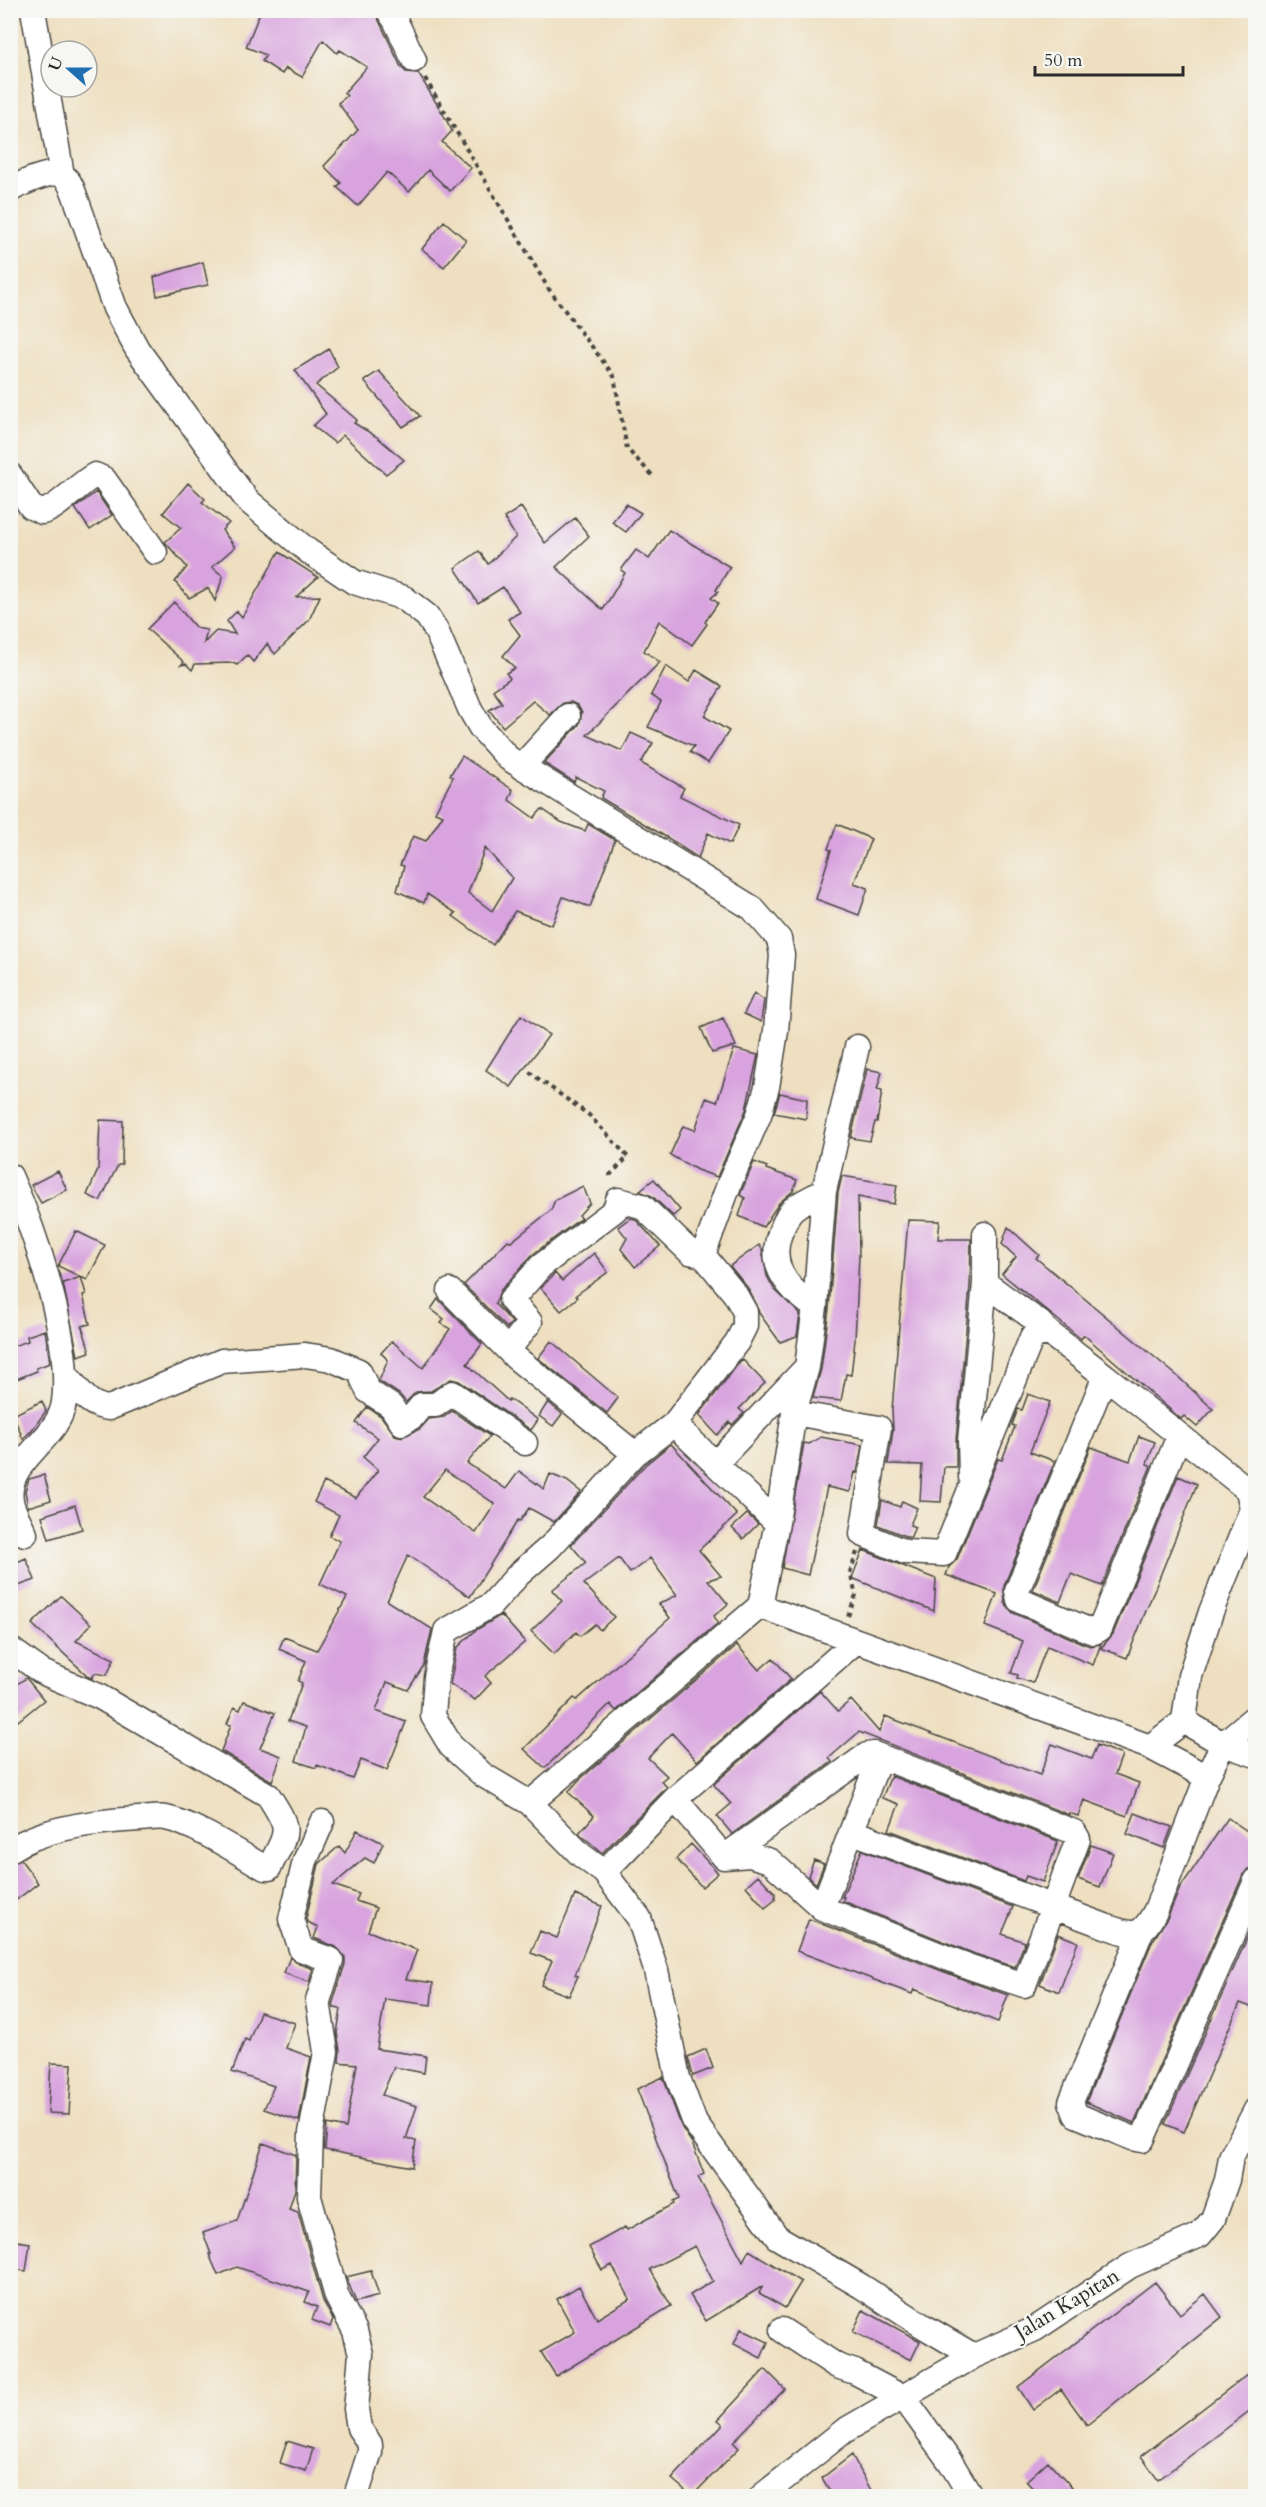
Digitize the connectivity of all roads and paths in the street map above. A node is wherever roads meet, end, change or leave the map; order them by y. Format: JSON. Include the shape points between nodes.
{"nodes":[{"id":1,"x":33,"y":10,"type":"edge"},
{"id":2,"x":388,"y":10,"type":"edge"},
{"id":3,"x":414,"y":60,"type":"joint"},
{"id":4,"x":62,"y":175,"type":"junction"},
{"id":5,"x":10,"y":190,"type":"edge"},
{"id":6,"x":10,"y":475,"type":"edge"},
{"id":7,"x":655,"y":478,"type":"dead end"},
{"id":8,"x":155,"y":552,"type":"dead end"},
{"id":9,"x":568,"y":717,"type":"dead end"},
{"id":10,"x":521,"y":767,"type":"junction"},
{"id":11,"x":857,"y":1047,"type":"dead end"},
{"id":12,"x":529,"y":1072,"type":"dead end"},
{"id":13,"x":10,"y":1176,"type":"edge"},
{"id":14,"x":824,"y":1191,"type":"junction"},
{"id":15,"x":618,"y":1200,"type":"junction"},
{"id":16,"x":985,"y":1234,"type":"dead end"},
{"id":17,"x":704,"y":1255,"type":"junction"},
{"id":18,"x":985,"y":1283,"type":"junction"},
{"id":19,"x":450,"y":1291,"type":"dead end"},
{"id":20,"x":815,"y":1307,"type":"junction"},
{"id":21,"x":1048,"y":1332,"type":"junction"},
{"id":22,"x":508,"y":1350,"type":"junction"},
{"id":23,"x":807,"y":1367,"type":"junction"},
{"id":24,"x":67,"y":1376,"type":"junction"},
{"id":25,"x":1105,"y":1376,"type":"junction"},
{"id":26,"x":794,"y":1413,"type":"junction"},
{"id":27,"x":674,"y":1424,"type":"junction"},
{"id":28,"x":1179,"y":1436,"type":"junction"},
{"id":29,"x":525,"y":1443,"type":"dead end"},
{"id":30,"x":635,"y":1454,"type":"junction"},
{"id":31,"x":716,"y":1463,"type":"junction"},
{"id":32,"x":971,"y":1488,"type":"junction"},
{"id":33,"x":777,"y":1523,"type":"junction"},
{"id":34,"x":26,"y":1534,"type":"dead end"},
{"id":35,"x":862,"y":1534,"type":"junction"},
{"id":36,"x":760,"y":1606,"type":"junction"},
{"id":37,"x":855,"y":1642,"type":"junction"},
{"id":38,"x":10,"y":1649,"type":"edge"},
{"id":39,"x":1256,"y":1716,"type":"edge"},
{"id":40,"x":1184,"y":1721,"type":"junction"},
{"id":41,"x":1223,"y":1744,"type":"junction"},
{"id":42,"x":1150,"y":1747,"type":"junction"},
{"id":43,"x":1256,"y":1755,"type":"edge"},
{"id":44,"x":880,"y":1757,"type":"junction"},
{"id":45,"x":1207,"y":1778,"type":"junction"},
{"id":46,"x":675,"y":1799,"type":"junction"},
{"id":47,"x":530,"y":1803,"type":"junction"},
{"id":48,"x":322,"y":1822,"type":"dead end"},
{"id":49,"x":853,"y":1832,"type":"junction"},
{"id":50,"x":10,"y":1850,"type":"edge"},
{"id":51,"x":724,"y":1857,"type":"junction"},
{"id":52,"x":604,"y":1872,"type":"junction"},
{"id":53,"x":1256,"y":1881,"type":"edge"},
{"id":54,"x":1053,"y":1907,"type":"junction"},
{"id":55,"x":822,"y":1908,"type":"junction"},
{"id":56,"x":1141,"y":1932,"type":"junction"},
{"id":57,"x":1256,"y":2110,"type":"edge"},
{"id":58,"x":782,"y":2330,"type":"dead end"},
{"id":59,"x":974,"y":2356,"type":"junction"},
{"id":60,"x":904,"y":2398,"type":"junction"},
{"id":61,"x":356,"y":2496,"type":"edge"},
{"id":62,"x":762,"y":2496,"type":"edge"},
{"id":63,"x":971,"y":2496,"type":"edge"}],
"edges":[{"from":1,"to":4,"type":"street"},
{"from":2,"to":3,"type":"street"},
{"from":3,"to":7,"type":"path","via":[[548,288],[614,376],[627,449]]},
{"from":4,"to":5,"type":"street","via":[[51,173]]},
{"from":4,"to":10,"type":"street","via":[[74,193],[116,308],[137,349],[247,500],[308,551],[354,582],[404,598],[427,616],[481,728]]},
{"from":6,"to":8,"type":"street","via":[[31,507],[42,512],[87,478],[95,475],[104,479]]},
{"from":9,"to":10,"type":"street"},
{"from":10,"to":17,"type":"street","via":[[752,908],[779,939],[782,978],[767,1087]]},
{"from":11,"to":14,"type":"street"},
{"from":12,"to":15,"type":"path","via":[[589,1115],[628,1157],[610,1175]]},
{"from":13,"to":24,"type":"street","via":[[36,1243]]},
{"from":14,"to":20,"type":"street"},
{"from":14,"to":20,"type":"street","via":[[791,1211],[779,1233],[775,1256],[786,1282]]},
{"from":15,"to":17,"type":"street","via":[[642,1206],[690,1252]]},
{"from":15,"to":22,"type":"street","via":[[615,1210],[540,1266],[511,1300],[530,1322]]},
{"from":16,"to":18,"type":"street"},
{"from":17,"to":27,"type":"street","via":[[740,1303],[745,1326]]},
{"from":18,"to":21,"type":"street"},
{"from":18,"to":32,"type":"street","via":[[970,1441]]},
{"from":19,"to":22,"type":"street"},
{"from":20,"to":23,"type":"street"},
{"from":21,"to":25,"type":"street"},
{"from":21,"to":32,"type":"street","via":[[1032,1337]]},
{"from":22,"to":30,"type":"street"},
{"from":23,"to":26,"type":"street"},
{"from":23,"to":31,"type":"street"},
{"from":24,"to":29,"type":"street","via":[[95,1406],[110,1408],[222,1361],[278,1356],[331,1359],[360,1371],[369,1391],[391,1406],[402,1423],[422,1405],[436,1405],[452,1393]]},
{"from":24,"to":34,"type":"street","via":[[64,1406],[50,1434],[13,1477],[11,1503]]},
{"from":25,"to":28,"type":"street"},
{"from":25,"to":28,"type":"street","via":[[1017,1591],[1019,1600],[1088,1630],[1100,1629]]},
{"from":26,"to":33,"type":"street"},
{"from":26,"to":35,"type":"street","via":[[879,1428]]},
{"from":27,"to":30,"type":"street"},
{"from":27,"to":31,"type":"street"},
{"from":28,"to":40,"type":"street","via":[[1248,1490],[1252,1509],[1190,1676]]},
{"from":30,"to":47,"type":"street","via":[[491,1605],[446,1631],[433,1716],[451,1746],[483,1775]]},
{"from":31,"to":33,"type":"street"},
{"from":32,"to":35,"type":"street","via":[[944,1554],[905,1552]]},
{"from":33,"to":36,"type":"street"},
{"from":35,"to":37,"type":"path","via":[[850,1573],[856,1594],[847,1618]]},
{"from":36,"to":37,"type":"street"},
{"from":36,"to":47,"type":"street"},
{"from":37,"to":42,"type":"street"},
{"from":37,"to":46,"type":"street"},
{"from":38,"to":50,"type":"street","via":[[42,1672],[100,1697],[268,1795],[287,1832],[269,1868],[179,1823],[154,1817],[112,1820],[61,1831],[22,1842]]},
{"from":39,"to":41,"type":"street"},
{"from":40,"to":41,"type":"street"},
{"from":40,"to":42,"type":"street"},
{"from":41,"to":43,"type":"street"},
{"from":41,"to":45,"type":"street"},
{"from":42,"to":45,"type":"street"},
{"from":44,"to":49,"type":"street"},
{"from":44,"to":51,"type":"street","via":[[867,1755]]},
{"from":44,"to":54,"type":"street","via":[[1074,1832],[1078,1839]]},
{"from":45,"to":56,"type":"street","via":[[1156,1910]]},
{"from":46,"to":51,"type":"street"},
{"from":46,"to":52,"type":"street"},
{"from":47,"to":52,"type":"street","via":[[581,1855]]},
{"from":48,"to":61,"type":"street","via":[[304,1861],[291,1919],[301,1949],[331,1960],[318,2001],[326,2052],[311,2133],[309,2197],[337,2297],[362,2354],[356,2409],[359,2428],[370,2444],[370,2452]]},
{"from":49,"to":54,"type":"street"},
{"from":49,"to":55,"type":"street"},
{"from":51,"to":55,"type":"street","via":[[750,1855],[770,1861]]},
{"from":52,"to":59,"type":"street","via":[[639,1918],[656,1970],[678,2078],[695,2123],[777,2237]]},
{"from":53,"to":56,"type":"street","via":[[1142,2140],[1076,2115],[1071,2102]]},
{"from":54,"to":55,"type":"street","via":[[1024,1985]]},
{"from":54,"to":56,"type":"street","via":[[1127,1934]]},
{"from":57,"to":59,"type":"street","name":"Jalan Kapitan","via":[[1231,2157],[1214,2219],[1200,2235],[1130,2266],[1035,2329]]},
{"from":58,"to":60,"type":"street","via":[[837,2366]]},
{"from":59,"to":60,"type":"street","name":"Jalan Kapitan"},
{"from":60,"to":62,"type":"street","name":"Jalan Kapitan","via":[[844,2431]]},
{"from":60,"to":63,"type":"street"}]}
